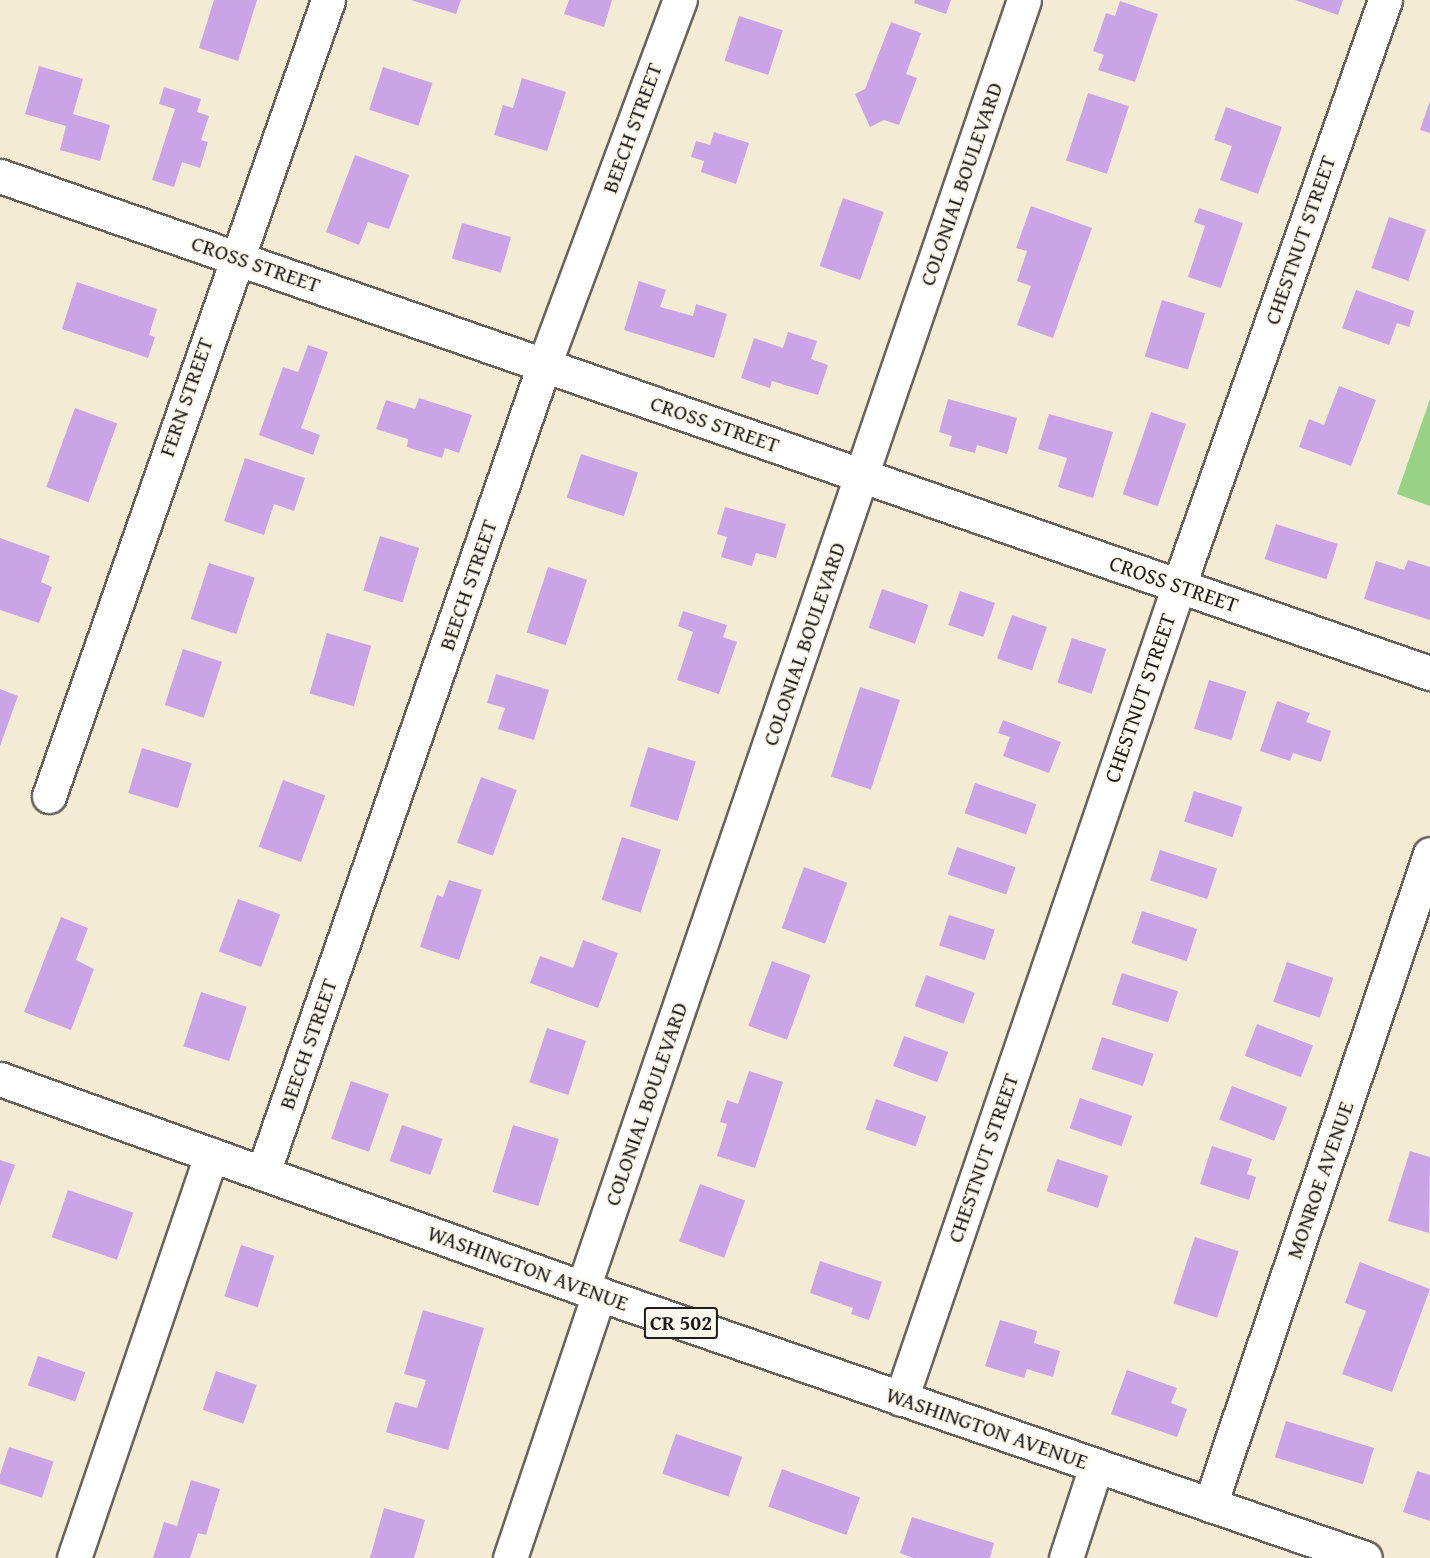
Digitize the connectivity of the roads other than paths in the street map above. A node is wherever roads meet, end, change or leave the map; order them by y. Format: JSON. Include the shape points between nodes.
{"nodes":[{"id":1,"x":328,"y":0,"type":"edge"},
{"id":2,"x":680,"y":0,"type":"edge"},
{"id":3,"x":1024,"y":0,"type":"edge"},
{"id":4,"x":1385,"y":0,"type":"edge"},
{"id":5,"x":0,"y":176,"type":"edge"},
{"id":6,"x":235,"y":257,"type":"junction"},
{"id":7,"x":544,"y":365,"type":"junction"},
{"id":8,"x":862,"y":476,"type":"junction"},
{"id":9,"x":1179,"y":585,"type":"junction"},
{"id":10,"x":1430,"y":673,"type":"edge"},
{"id":11,"x":49,"y":796,"type":"dead end"},
{"id":12,"x":1430,"y":854,"type":"edge"},
{"id":13,"x":0,"y":1078,"type":"edge"},
{"id":14,"x":211,"y":1155,"type":"junction"},
{"id":15,"x":263,"y":1173,"type":"junction"},
{"id":16,"x":591,"y":1291,"type":"junction"},
{"id":17,"x":901,"y":1399,"type":"junction"},
{"id":18,"x":1096,"y":1466,"type":"junction"},
{"id":19,"x":1210,"y":1505,"type":"junction"},
{"id":20,"x":74,"y":1558,"type":"edge"},
{"id":21,"x":510,"y":1558,"type":"edge"},
{"id":22,"x":1066,"y":1558,"type":"edge"},
{"id":23,"x":1365,"y":1558,"type":"edge"}],
"edges":[{"from":1,"to":6,"type":"street","name":"FERN STREET"},
{"from":2,"to":7,"type":"street","name":"BEECH STREET"},
{"from":3,"to":8,"type":"street","name":"COLONIAL BOULEVARD"},
{"from":4,"to":9,"type":"street","name":"CHESTNUT STREET"},
{"from":5,"to":6,"type":"street","name":"CROSS STREET"},
{"from":6,"to":7,"type":"street","name":"CROSS STREET"},
{"from":6,"to":11,"type":"street","name":"FERN STREET"},
{"from":7,"to":8,"type":"street","name":"CROSS STREET"},
{"from":7,"to":15,"type":"street","name":"BEECH STREET"},
{"from":8,"to":9,"type":"street","name":"CROSS STREET"},
{"from":8,"to":16,"type":"street","name":"COLONIAL BOULEVARD"},
{"from":9,"to":10,"type":"street","name":"CROSS STREET"},
{"from":9,"to":17,"type":"street","name":"CHESTNUT STREET"},
{"from":12,"to":19,"type":"street","name":"MONROE AVENUE"},
{"from":13,"to":14,"type":"street","name":"WASHINGTON AVENUE","number":"CR 502"},
{"from":14,"to":15,"type":"street","name":"WASHINGTON AVENUE","number":"CR 502"},
{"from":14,"to":20,"type":"street"},
{"from":15,"to":16,"type":"street","name":"WASHINGTON AVENUE","number":"CR 502"},
{"from":16,"to":17,"type":"street","name":"WASHINGTON AVENUE","number":"CR 502"},
{"from":16,"to":21,"type":"street","name":"COLONIAL BOULEVARD"},
{"from":17,"to":18,"type":"street","name":"WASHINGTON AVENUE","number":"CR 502"},
{"from":18,"to":19,"type":"street","name":"WASHINGTON AVENUE","number":"CR 502"},
{"from":18,"to":22,"type":"street"},
{"from":19,"to":23,"type":"street","name":"WASHINGTON AVENUE","number":"CR 502"}]}
